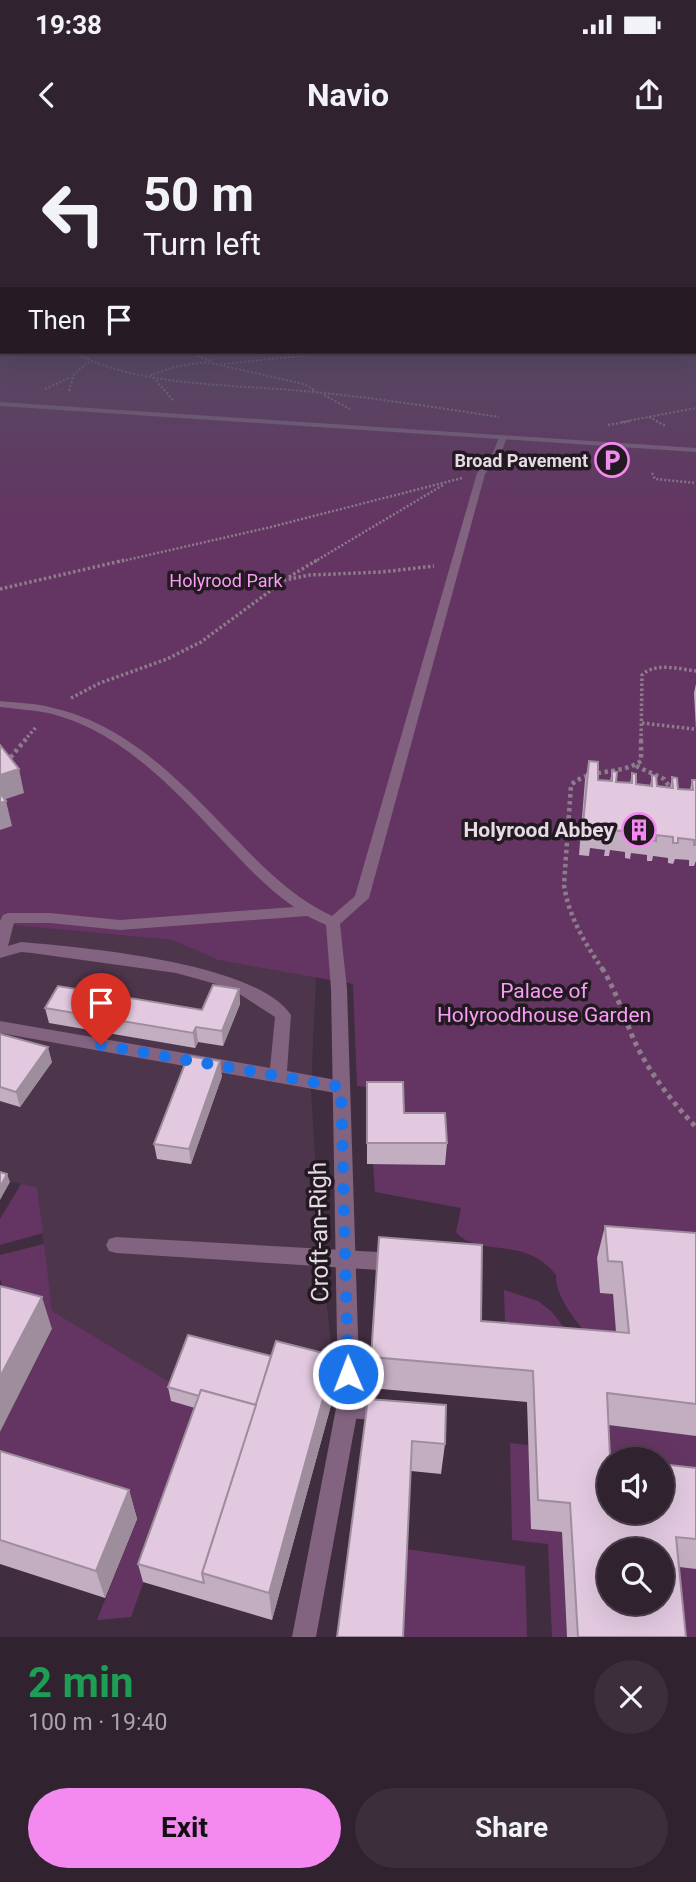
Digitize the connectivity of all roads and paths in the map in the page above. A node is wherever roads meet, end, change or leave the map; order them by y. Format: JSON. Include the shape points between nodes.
{"nodes":[{"id":1,"x":69,"y":382,"type":"edge"},
{"id":2,"x":157,"y":382,"type":"edge"},
{"id":3,"x":215,"y":382,"type":"edge"},
{"id":4,"x":295,"y":382,"type":"edge"},
{"id":5,"x":320,"y":393,"type":"junction"},
{"id":6,"x":65,"y":401,"type":"dead end"},
{"id":7,"x":0,"y":404,"type":"edge"},
{"id":8,"x":178,"y":408,"type":"dead end"},
{"id":9,"x":696,"y":408,"type":"edge"},
{"id":10,"x":357,"y":412,"type":"dead end"},
{"id":11,"x":648,"y":417,"type":"junction"},
{"id":12,"x":510,"y":419,"type":"dead end"},
{"id":13,"x":666,"y":426,"type":"dead end"},
{"id":14,"x":601,"y":427,"type":"dead end"},
{"id":15,"x":503,"y":437,"type":"junction"},
{"id":16,"x":696,"y":450,"type":"edge"},
{"id":17,"x":481,"y":472,"type":"junction"},
{"id":18,"x":652,"y":473,"type":"dead end"},
{"id":19,"x":450,"y":481,"type":"junction"},
{"id":20,"x":696,"y":483,"type":"edge"},
{"id":21,"x":456,"y":563,"type":"junction"},
{"id":22,"x":279,"y":583,"type":"junction"},
{"id":23,"x":0,"y":589,"type":"edge"},
{"id":24,"x":696,"y":671,"type":"edge"},
{"id":25,"x":0,"y":704,"type":"edge"},
{"id":26,"x":54,"y":711,"type":"junction"},
{"id":27,"x":642,"y":723,"type":"junction"},
{"id":28,"x":694,"y":729,"type":"dead end"},
{"id":29,"x":0,"y":766,"type":"edge"},
{"id":30,"x":636,"y":766,"type":"junction"},
{"id":31,"x":672,"y":796,"type":"edge"},
{"id":32,"x":308,"y":912,"type":"junction"},
{"id":33,"x":333,"y":922,"type":"junction"},
{"id":34,"x":0,"y":947,"type":"edge"},
{"id":35,"x":0,"y":953,"type":"edge"},
{"id":36,"x":0,"y":1027,"type":"edge"},
{"id":37,"x":278,"y":1076,"type":"junction"},
{"id":38,"x":341,"y":1087,"type":"junction"},
{"id":39,"x":696,"y":1127,"type":"edge"},
{"id":40,"x":116,"y":1245,"type":"dead end"},
{"id":41,"x":346,"y":1257,"type":"junction"},
{"id":42,"x":378,"y":1261,"type":"edge"},
{"id":43,"x":304,"y":1637,"type":"edge"}],
"edges":[{"from":1,"to":6,"type":"path"},
{"from":2,"to":8,"type":"path"},
{"from":3,"to":5,"type":"path"},
{"from":4,"to":5,"type":"path"},
{"from":5,"to":10,"type":"path"},
{"from":5,"to":12,"type":"path"},
{"from":7,"to":15,"type":"street"},
{"from":9,"to":11,"type":"path"},
{"from":11,"to":13,"type":"path"},
{"from":11,"to":14,"type":"path"},
{"from":15,"to":16,"type":"street"},
{"from":15,"to":17,"type":"street","via":[[496,456]]},
{"from":17,"to":19,"type":"path"},
{"from":17,"to":21,"type":"street"},
{"from":18,"to":20,"type":"path","via":[[655,479]]},
{"from":19,"to":22,"type":"path"},
{"from":19,"to":23,"type":"path"},
{"from":21,"to":22,"type":"path","via":[[310,575]]},
{"from":21,"to":33,"type":"street","via":[[362,898]]},
{"from":22,"to":26,"type":"path","via":[[201,642],[100,683]]},
{"from":24,"to":27,"type":"path","via":[[660,667],[645,671]]},
{"from":25,"to":26,"type":"street"},
{"from":26,"to":29,"type":"path"},
{"from":26,"to":32,"type":"street","via":[[116,738],[147,758],[279,891]]},
{"from":27,"to":28,"type":"path"},
{"from":27,"to":30,"type":"path","via":[[641,761]]},
{"from":30,"to":31,"type":"path","via":[[664,779]]},
{"from":30,"to":39,"type":"path","via":[[584,776],[571,785],[565,901],[617,993],[642,1054],[674,1105]]},
{"from":32,"to":33,"type":"street"},
{"from":32,"to":34,"type":"street","via":[[120,925],[8,918]]},
{"from":33,"to":38,"type":"street","name":"Croft-an-Righ"},
{"from":35,"to":37,"type":"street","via":[[29,947],[157,964],[248,990],[282,1015]]},
{"from":36,"to":37,"type":"street"},
{"from":37,"to":38,"type":"street"},
{"from":38,"to":41,"type":"street","name":"Croft-an-Righ"},
{"from":40,"to":41,"type":"street"},
{"from":41,"to":42,"type":"street"},
{"from":41,"to":43,"type":"street","name":"Croft-an-Righ","via":[[358,1408]]}]}
